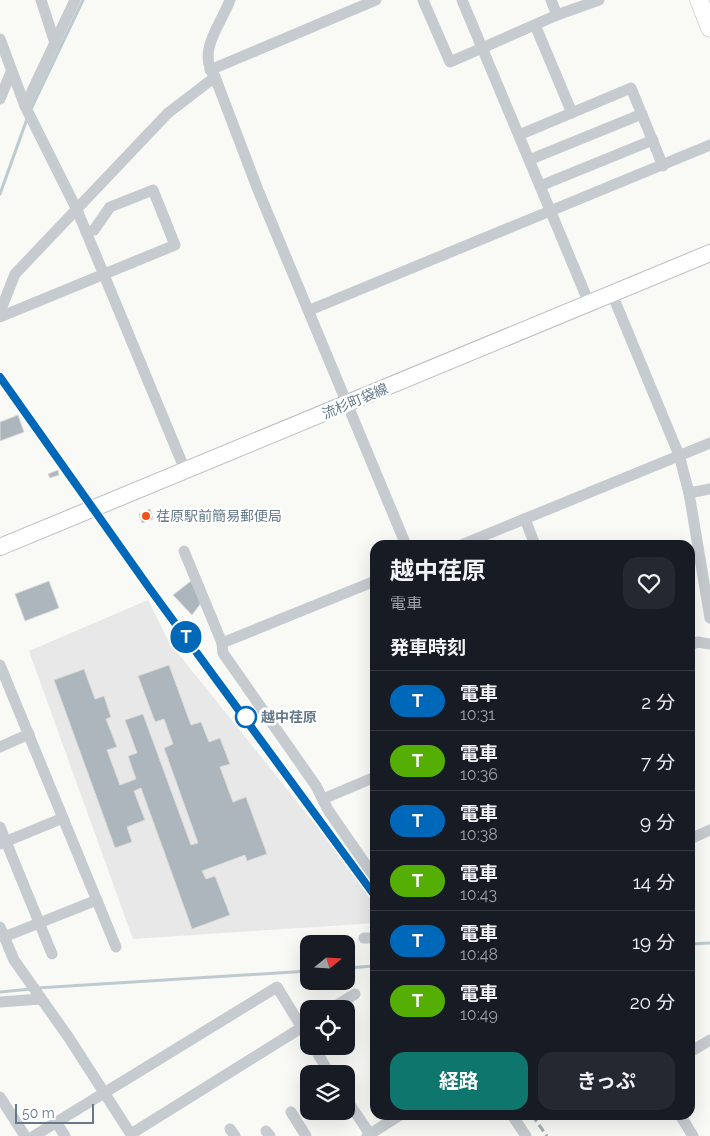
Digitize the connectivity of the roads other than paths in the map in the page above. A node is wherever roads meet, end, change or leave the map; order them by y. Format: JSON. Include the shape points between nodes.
{"nodes":[{"id":1,"x":40,"y":0,"type":"edge"},
{"id":2,"x":75,"y":0,"type":"edge"},
{"id":3,"x":230,"y":0,"type":"edge"},
{"id":4,"x":376,"y":0,"type":"edge"},
{"id":5,"x":423,"y":0,"type":"edge"},
{"id":6,"x":462,"y":0,"type":"edge"},
{"id":7,"x":551,"y":0,"type":"edge"},
{"id":8,"x":599,"y":0,"type":"edge"},
{"id":9,"x":699,"y":0,"type":"edge"},
{"id":10,"x":557,"y":15,"type":"junction"},
{"id":11,"x":535,"y":25,"type":"junction"},
{"id":12,"x":710,"y":28,"type":"edge"},
{"id":13,"x":0,"y":42,"type":"edge"},
{"id":14,"x":55,"y":43,"type":"junction"},
{"id":15,"x":482,"y":48,"type":"junction"},
{"id":16,"x":11,"y":72,"type":"junction"},
{"id":17,"x":212,"y":74,"type":"junction"},
{"id":18,"x":0,"y":99,"type":"edge"},
{"id":19,"x":25,"y":106,"type":"junction"},
{"id":20,"x":572,"y":113,"type":"junction"},
{"id":21,"x":642,"y":114,"type":"junction"},
{"id":22,"x":519,"y":135,"type":"junction"},
{"id":23,"x":652,"y":140,"type":"junction"},
{"id":24,"x":710,"y":145,"type":"edge"},
{"id":25,"x":529,"y":160,"type":"junction"},
{"id":26,"x":663,"y":166,"type":"junction"},
{"id":27,"x":540,"y":186,"type":"junction"},
{"id":28,"x":77,"y":210,"type":"junction"},
{"id":29,"x":551,"y":212,"type":"junction"},
{"id":30,"x":86,"y":232,"type":"junction"},
{"id":31,"x":710,"y":253,"type":"edge"},
{"id":32,"x":103,"y":274,"type":"junction"},
{"id":33,"x":612,"y":294,"type":"junction"},
{"id":34,"x":590,"y":303,"type":"junction"},
{"id":35,"x":310,"y":310,"type":"junction"},
{"id":36,"x":0,"y":312,"type":"edge"},
{"id":37,"x":0,"y":317,"type":"edge"},
{"id":38,"x":348,"y":404,"type":"junction"},
{"id":39,"x":710,"y":443,"type":"edge"},
{"id":40,"x":679,"y":455,"type":"junction"},
{"id":41,"x":185,"y":470,"type":"junction"},
{"id":42,"x":710,"y":490,"type":"edge"},
{"id":43,"x":689,"y":493,"type":"junction"},
{"id":44,"x":525,"y":519,"type":"junction"},
{"id":45,"x":404,"y":540,"type":"edge"},
{"id":46,"x":480,"y":540,"type":"edge"},
{"id":47,"x":533,"y":540,"type":"edge"},
{"id":48,"x":0,"y":547,"type":"edge"},
{"id":49,"x":184,"y":551,"type":"dead end"},
{"id":50,"x":370,"y":583,"type":"edge"},
{"id":51,"x":710,"y":618,"type":"edge"},
{"id":52,"x":222,"y":643,"type":"junction"},
{"id":53,"x":695,"y":643,"type":"edge"},
{"id":54,"x":710,"y":644,"type":"edge"},
{"id":55,"x":0,"y":665,"type":"edge"},
{"id":56,"x":29,"y":734,"type":"junction"},
{"id":57,"x":0,"y":747,"type":"edge"},
{"id":58,"x":370,"y":779,"type":"edge"},
{"id":59,"x":323,"y":799,"type":"junction"},
{"id":60,"x":63,"y":818,"type":"junction"},
{"id":61,"x":0,"y":827,"type":"edge"},
{"id":62,"x":710,"y":830,"type":"edge"},
{"id":63,"x":695,"y":837,"type":"edge"},
{"id":64,"x":3,"y":843,"type":"edge"},
{"id":65,"x":370,"y":871,"type":"edge"},
{"id":66,"x":97,"y":900,"type":"junction"},
{"id":67,"x":40,"y":924,"type":"junction"},
{"id":68,"x":2,"y":932,"type":"edge"},
{"id":69,"x":116,"y":947,"type":"dead end"},
{"id":70,"x":52,"y":954,"type":"dead end"},
{"id":71,"x":355,"y":994,"type":"dead end"},
{"id":72,"x":41,"y":999,"type":"junction"},
{"id":73,"x":345,"y":1000,"type":"edge"},
{"id":74,"x":0,"y":1002,"type":"edge"},
{"id":75,"x":300,"y":1018,"type":"edge"},
{"id":76,"x":300,"y":1028,"type":"edge"},
{"id":77,"x":710,"y":1040,"type":"edge"},
{"id":78,"x":695,"y":1049,"type":"edge"},
{"id":79,"x":106,"y":1094,"type":"junction"},
{"id":80,"x":0,"y":1097,"type":"edge"},
{"id":81,"x":291,"y":1112,"type":"dead end"},
{"id":82,"x":355,"y":1113,"type":"edge"},
{"id":83,"x":392,"y":1120,"type":"edge"},
{"id":84,"x":515,"y":1120,"type":"edge"},
{"id":85,"x":683,"y":1120,"type":"edge"},
{"id":86,"x":56,"y":1122,"type":"junction"},
{"id":87,"x":131,"y":1135,"type":"edge"},
{"id":88,"x":369,"y":1135,"type":"edge"},
{"id":89,"x":25,"y":1136,"type":"edge"},
{"id":90,"x":34,"y":1136,"type":"edge"},
{"id":91,"x":65,"y":1136,"type":"edge"},
{"id":92,"x":306,"y":1136,"type":"edge"},
{"id":93,"x":526,"y":1136,"type":"edge"},
{"id":94,"x":693,"y":1136,"type":"edge"}],
"edges":[{"from":1,"to":14,"type":"street"},
{"from":2,"to":14,"type":"street"},
{"from":3,"to":17,"type":"street","via":[[209,45]]},
{"from":4,"to":17,"type":"street"},
{"from":5,"to":15,"type":"street","via":[[450,62]]},
{"from":6,"to":15,"type":"street"},
{"from":7,"to":10,"type":"street"},
{"from":8,"to":10,"type":"street"},
{"from":9,"to":12,"type":"main road"},
{"from":10,"to":11,"type":"street"},
{"from":11,"to":15,"type":"street"},
{"from":11,"to":20,"type":"street"},
{"from":13,"to":16,"type":"street"},
{"from":14,"to":19,"type":"street"},
{"from":15,"to":22,"type":"street"},
{"from":16,"to":18,"type":"street"},
{"from":16,"to":19,"type":"street"},
{"from":17,"to":28,"type":"street","via":[[168,113]]},
{"from":17,"to":35,"type":"street"},
{"from":19,"to":28,"type":"street"},
{"from":20,"to":21,"type":"street","via":[[631,88]]},
{"from":20,"to":22,"type":"street"},
{"from":21,"to":23,"type":"street"},
{"from":21,"to":25,"type":"street"},
{"from":22,"to":25,"type":"street"},
{"from":23,"to":26,"type":"street"},
{"from":23,"to":27,"type":"street"},
{"from":24,"to":26,"type":"street"},
{"from":25,"to":27,"type":"street"},
{"from":26,"to":29,"type":"street"},
{"from":27,"to":29,"type":"street"},
{"from":28,"to":30,"type":"street"},
{"from":28,"to":36,"type":"street","via":[[15,274]]},
{"from":29,"to":34,"type":"street"},
{"from":29,"to":35,"type":"street"},
{"from":30,"to":32,"type":"street"},
{"from":30,"to":32,"type":"street","via":[[94,230],[110,207],[153,190],[175,245]]},
{"from":31,"to":33,"type":"main road","name":"流杉町袋線"},
{"from":32,"to":37,"type":"street"},
{"from":32,"to":41,"type":"street"},
{"from":33,"to":34,"type":"main road","name":"流杉町袋線"},
{"from":33,"to":40,"type":"street"},
{"from":34,"to":38,"type":"main road","name":"流杉町袋線"},
{"from":35,"to":38,"type":"street"},
{"from":38,"to":41,"type":"main road","name":"流杉町袋線"},
{"from":38,"to":45,"type":"street"},
{"from":39,"to":40,"type":"street"},
{"from":40,"to":43,"type":"street"},
{"from":40,"to":44,"type":"street"},
{"from":41,"to":48,"type":"main road","name":"流杉町袋線"},
{"from":42,"to":43,"type":"street"},
{"from":43,"to":51,"type":"street"},
{"from":44,"to":46,"type":"street"},
{"from":44,"to":47,"type":"street"},
{"from":49,"to":52,"type":"street"},
{"from":50,"to":52,"type":"street"},
{"from":52,"to":59,"type":"street","via":[[223,653]]},
{"from":53,"to":54,"type":"street"},
{"from":55,"to":56,"type":"street"},
{"from":56,"to":57,"type":"street"},
{"from":56,"to":60,"type":"street"},
{"from":58,"to":59,"type":"street"},
{"from":59,"to":65,"type":"street"},
{"from":60,"to":64,"type":"street"},
{"from":60,"to":66,"type":"street"},
{"from":61,"to":64,"type":"street"},
{"from":62,"to":63,"type":"street"},
{"from":64,"to":67,"type":"street"},
{"from":66,"to":67,"type":"street"},
{"from":66,"to":69,"type":"street"},
{"from":67,"to":68,"type":"street"},
{"from":67,"to":70,"type":"street"},
{"from":68,"to":72,"type":"street","via":[[14,960]]},
{"from":71,"to":73,"type":"street"},
{"from":72,"to":74,"type":"street"},
{"from":72,"to":79,"type":"street"},
{"from":75,"to":79,"type":"street","via":[[277,987]]},
{"from":76,"to":87,"type":"street"},
{"from":77,"to":78,"type":"street"},
{"from":79,"to":86,"type":"street"},
{"from":79,"to":87,"type":"street"},
{"from":80,"to":89,"type":"street"},
{"from":81,"to":92,"type":"street"},
{"from":82,"to":88,"type":"street"},
{"from":83,"to":88,"type":"street"},
{"from":84,"to":93,"type":"street"},
{"from":85,"to":94,"type":"street"},
{"from":86,"to":90,"type":"street"},
{"from":86,"to":91,"type":"street"}]}
